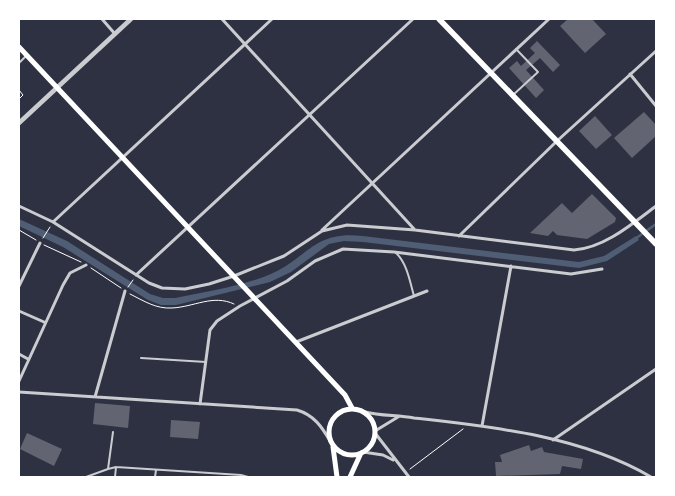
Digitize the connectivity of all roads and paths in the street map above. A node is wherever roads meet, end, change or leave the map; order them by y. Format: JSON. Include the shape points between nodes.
{"nodes":[{"id":1,"x":102,"y":19,"type":"edge"},
{"id":2,"x":131,"y":19,"type":"edge"},
{"id":3,"x":222,"y":19,"type":"edge"},
{"id":4,"x":272,"y":19,"type":"edge"},
{"id":5,"x":414,"y":19,"type":"edge"},
{"id":6,"x":439,"y":19,"type":"edge"},
{"id":7,"x":548,"y":19,"type":"edge"},
{"id":8,"x":115,"y":34,"type":"junction"},
{"id":9,"x":245,"y":44,"type":"junction"},
{"id":10,"x":19,"y":47,"type":"edge"},
{"id":11,"x":516,"y":49,"type":"junction"},
{"id":12,"x":656,"y":51,"type":"edge"},
{"id":13,"x":27,"y":55,"type":"junction"},
{"id":14,"x":19,"y":63,"type":"edge"},
{"id":15,"x":491,"y":73,"type":"junction"},
{"id":16,"x":630,"y":74,"type":"junction"},
{"id":17,"x":56,"y":88,"type":"junction"},
{"id":18,"x":19,"y":90,"type":"edge"},
{"id":19,"x":513,"y":95,"type":"junction"},
{"id":20,"x":19,"y":98,"type":"edge"},
{"id":21,"x":656,"y":106,"type":"edge"},
{"id":22,"x":309,"y":114,"type":"junction"},
{"id":23,"x":19,"y":122,"type":"edge"},
{"id":24,"x":557,"y":141,"type":"junction"},
{"id":25,"x":122,"y":158,"type":"junction"},
{"id":26,"x":374,"y":184,"type":"junction"},
{"id":27,"x":19,"y":206,"type":"edge"},
{"id":28,"x":656,"y":206,"type":"edge"},
{"id":29,"x":53,"y":222,"type":"junction"},
{"id":30,"x":635,"y":222,"type":"junction"},
{"id":31,"x":186,"y":226,"type":"junction"},
{"id":32,"x":19,"y":230,"type":"edge"},
{"id":33,"x":415,"y":230,"type":"junction"},
{"id":34,"x":322,"y":231,"type":"junction"},
{"id":35,"x":458,"y":236,"type":"junction"},
{"id":36,"x":40,"y":243,"type":"junction"},
{"id":37,"x":656,"y":243,"type":"edge"},
{"id":38,"x":394,"y":252,"type":"junction"},
{"id":39,"x":86,"y":265,"type":"junction"},
{"id":40,"x":511,"y":266,"type":"junction"},
{"id":41,"x":602,"y":268,"type":"dead end"},
{"id":42,"x":136,"y":275,"type":"junction"},
{"id":43,"x":234,"y":276,"type":"junction"},
{"id":44,"x":19,"y":286,"type":"edge"},
{"id":45,"x":125,"y":291,"type":"junction"},
{"id":46,"x":427,"y":291,"type":"dead end"},
{"id":47,"x":414,"y":296,"type":"junction"},
{"id":48,"x":254,"y":298,"type":"junction"},
{"id":49,"x":240,"y":306,"type":"junction"},
{"id":50,"x":19,"y":311,"type":"edge"},
{"id":51,"x":44,"y":322,"type":"junction"},
{"id":52,"x":296,"y":342,"type":"junction"},
{"id":53,"x":19,"y":354,"type":"edge"},
{"id":54,"x":141,"y":358,"type":"dead end"},
{"id":55,"x":28,"y":359,"type":"junction"},
{"id":56,"x":206,"y":362,"type":"junction"},
{"id":57,"x":656,"y":369,"type":"edge"},
{"id":58,"x":19,"y":381,"type":"edge"},
{"id":59,"x":19,"y":392,"type":"edge"},
{"id":60,"x":95,"y":397,"type":"junction"},
{"id":61,"x":200,"y":404,"type":"junction"},
{"id":62,"x":352,"y":408,"type":"junction"},
{"id":63,"x":365,"y":412,"type":"junction"},
{"id":64,"x":399,"y":416,"type":"junction"},
{"id":65,"x":468,"y":425,"type":"junction"},
{"id":66,"x":482,"y":426,"type":"junction"},
{"id":67,"x":113,"y":432,"type":"dead end"},
{"id":68,"x":375,"y":432,"type":"junction"},
{"id":69,"x":553,"y":440,"type":"junction"},
{"id":70,"x":332,"y":444,"type":"junction"},
{"id":71,"x":362,"y":453,"type":"junction"},
{"id":72,"x":396,"y":462,"type":"junction"},
{"id":73,"x":116,"y":467,"type":"junction"},
{"id":74,"x":108,"y":469,"type":"junction"},
{"id":75,"x":156,"y":470,"type":"junction"},
{"id":76,"x":406,"y":473,"type":"junction"},
{"id":77,"x":86,"y":477,"type":"edge"},
{"id":78,"x":115,"y":477,"type":"edge"},
{"id":79,"x":155,"y":477,"type":"edge"},
{"id":80,"x":248,"y":477,"type":"edge"},
{"id":81,"x":337,"y":477,"type":"edge"},
{"id":82,"x":350,"y":477,"type":"edge"},
{"id":83,"x":409,"y":477,"type":"edge"},
{"id":84,"x":651,"y":477,"type":"edge"}],
"edges":[{"from":1,"to":8,"type":"street"},
{"from":2,"to":8,"type":"street"},
{"from":3,"to":9,"type":"street"},
{"from":4,"to":9,"type":"street"},
{"from":5,"to":22,"type":"street"},
{"from":6,"to":15,"type":"main road"},
{"from":7,"to":11,"type":"street"},
{"from":8,"to":17,"type":"street"},
{"from":9,"to":22,"type":"street"},
{"from":9,"to":25,"type":"street"},
{"from":10,"to":13,"type":"main road"},
{"from":11,"to":15,"type":"street"},
{"from":11,"to":19,"type":"lane","via":[[538,72]]},
{"from":12,"to":16,"type":"street"},
{"from":13,"to":14,"type":"lane"},
{"from":13,"to":17,"type":"main road"},
{"from":15,"to":19,"type":"main road"},
{"from":15,"to":26,"type":"street"},
{"from":16,"to":21,"type":"street"},
{"from":16,"to":24,"type":"street"},
{"from":17,"to":23,"type":"street"},
{"from":17,"to":25,"type":"main road"},
{"from":18,"to":20,"type":"path","via":[[23,95]]},
{"from":19,"to":24,"type":"main road"},
{"from":22,"to":26,"type":"street"},
{"from":22,"to":31,"type":"street"},
{"from":24,"to":30,"type":"main road"},
{"from":24,"to":35,"type":"street"},
{"from":25,"to":29,"type":"street"},
{"from":25,"to":31,"type":"main road"},
{"from":26,"to":33,"type":"street"},
{"from":26,"to":34,"type":"street"},
{"from":27,"to":29,"type":"street"},
{"from":28,"to":30,"type":"street"},
{"from":29,"to":36,"type":"path"},
{"from":29,"to":42,"type":"street"},
{"from":30,"to":35,"type":"street","via":[[587,249]]},
{"from":30,"to":37,"type":"main road"},
{"from":31,"to":42,"type":"street"},
{"from":31,"to":43,"type":"main road"},
{"from":32,"to":36,"type":"path"},
{"from":33,"to":34,"type":"street","via":[[347,225]]},
{"from":33,"to":35,"type":"street"},
{"from":34,"to":43,"type":"street","via":[[284,256]]},
{"from":36,"to":39,"type":"path"},
{"from":36,"to":44,"type":"street"},
{"from":38,"to":40,"type":"street"},
{"from":38,"to":47,"type":"lane","via":[[401,258]]},
{"from":38,"to":48,"type":"street","via":[[343,249],[328,254]]},
{"from":39,"to":45,"type":"path"},
{"from":39,"to":51,"type":"street","via":[[70,273]]},
{"from":40,"to":41,"type":"street","via":[[571,274]]},
{"from":40,"to":66,"type":"street"},
{"from":42,"to":43,"type":"street","via":[[162,288],[185,289]]},
{"from":42,"to":45,"type":"path"},
{"from":43,"to":48,"type":"main road"},
{"from":45,"to":49,"type":"path","via":[[161,307],[225,300]]},
{"from":45,"to":60,"type":"street"},
{"from":46,"to":47,"type":"street"},
{"from":47,"to":52,"type":"street"},
{"from":48,"to":49,"type":"street"},
{"from":48,"to":52,"type":"main road"},
{"from":49,"to":56,"type":"street","via":[[217,321],[210,330]]},
{"from":50,"to":51,"type":"street"},
{"from":51,"to":55,"type":"street"},
{"from":52,"to":62,"type":"main road","via":[[345,395]]},
{"from":53,"to":55,"type":"street"},
{"from":54,"to":56,"type":"lane"},
{"from":55,"to":58,"type":"street"},
{"from":56,"to":61,"type":"street"},
{"from":57,"to":69,"type":"street"},
{"from":59,"to":60,"type":"street"},
{"from":60,"to":61,"type":"street"},
{"from":61,"to":70,"type":"street","via":[[306,412]]},
{"from":62,"to":63,"type":"main road"},
{"from":62,"to":70,"type":"main road","via":[[339,412],[330,422],[328,428]]},
{"from":63,"to":64,"type":"street"},
{"from":63,"to":68,"type":"main road","via":[[372,420]]},
{"from":64,"to":65,"type":"street"},
{"from":64,"to":68,"type":"street"},
{"from":65,"to":66,"type":"street"},
{"from":65,"to":76,"type":"path"},
{"from":66,"to":69,"type":"street"},
{"from":67,"to":74,"type":"lane"},
{"from":68,"to":71,"type":"main road","via":[[371,444]]},
{"from":68,"to":72,"type":"street"},
{"from":69,"to":84,"type":"street","via":[[612,456]]},
{"from":70,"to":71,"type":"main road","via":[[346,454]]},
{"from":70,"to":81,"type":"main road"},
{"from":71,"to":72,"type":"street","via":[[383,455]]},
{"from":71,"to":82,"type":"main road"},
{"from":72,"to":76,"type":"street"},
{"from":73,"to":74,"type":"lane"},
{"from":73,"to":75,"type":"lane"},
{"from":73,"to":78,"type":"lane"},
{"from":74,"to":77,"type":"lane"},
{"from":75,"to":79,"type":"lane"},
{"from":75,"to":80,"type":"lane"},
{"from":76,"to":83,"type":"street"}]}
